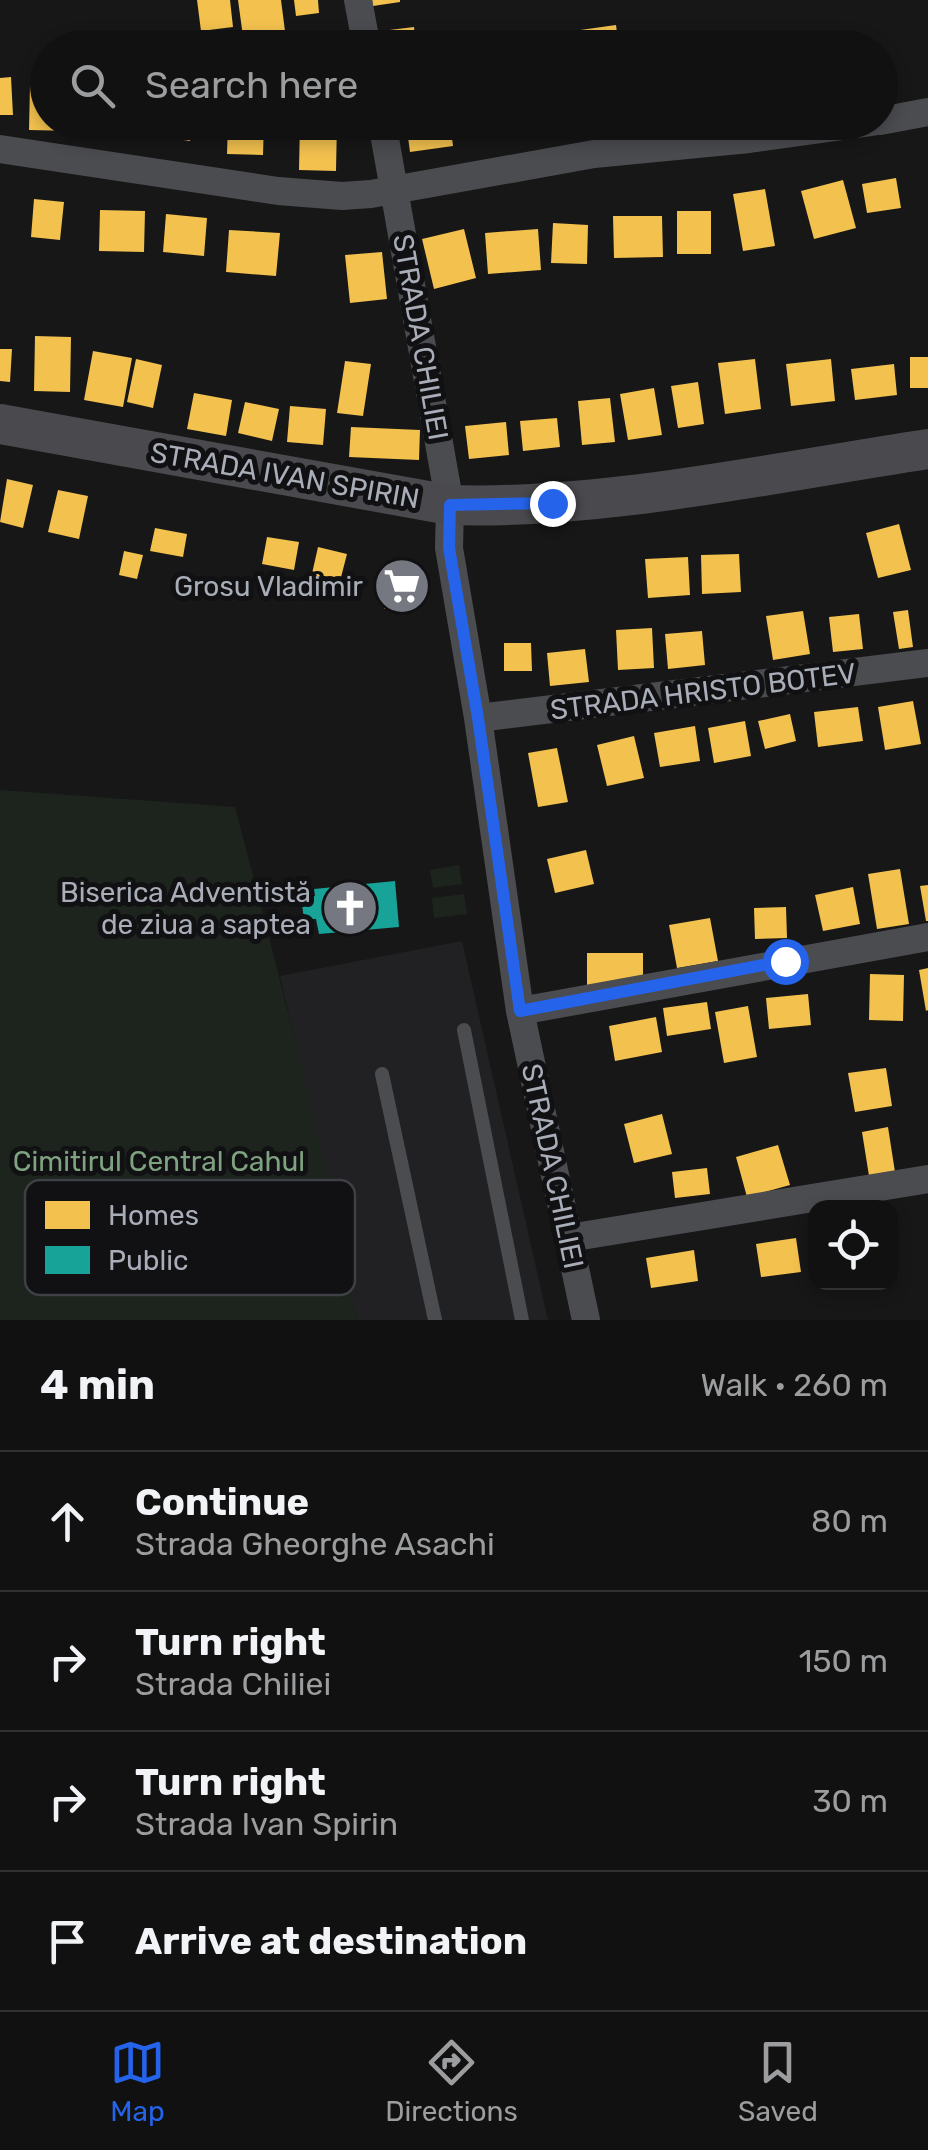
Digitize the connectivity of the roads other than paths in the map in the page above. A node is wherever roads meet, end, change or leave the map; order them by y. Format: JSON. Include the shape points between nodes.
{"nodes":[{"id":1,"x":358,"y":0,"type":"edge"},
{"id":2,"x":364,"y":30,"type":"edge"},
{"id":3,"x":928,"y":112,"type":"edge"},
{"id":4,"x":898,"y":118,"type":"edge"},
{"id":5,"x":386,"y":140,"type":"edge"},
{"id":6,"x":739,"y":140,"type":"edge"},
{"id":7,"x":0,"y":149,"type":"edge"},
{"id":8,"x":396,"y":190,"type":"junction"},
{"id":9,"x":0,"y":424,"type":"edge"},
{"id":10,"x":928,"y":448,"type":"edge"},
{"id":11,"x":450,"y":505,"type":"junction"},
{"id":12,"x":928,"y":663,"type":"edge"},
{"id":13,"x":478,"y":718,"type":"junction"},
{"id":14,"x":928,"y":937,"type":"edge"},
{"id":15,"x":520,"y":1011,"type":"junction"},
{"id":16,"x":464,"y":1030,"type":"dead end"},
{"id":17,"x":382,"y":1074,"type":"dead end"},
{"id":18,"x":928,"y":1179,"type":"edge"},
{"id":19,"x":568,"y":1238,"type":"junction"},
{"id":20,"x":435,"y":1320,"type":"edge"},
{"id":21,"x":522,"y":1320,"type":"edge"},
{"id":22,"x":586,"y":1320,"type":"edge"}],
"edges":[{"from":1,"to":2,"type":"street"},
{"from":3,"to":4,"type":"street"},
{"from":5,"to":8,"type":"street","name":"STRADA CHILIEI"},
{"from":6,"to":8,"type":"street","via":[[594,154]]},
{"from":7,"to":8,"type":"street","via":[[278,191],[342,196]]},
{"from":8,"to":11,"type":"street","name":"STRADA CHILIEI"},
{"from":9,"to":11,"type":"street","name":"STRADA IVAN SPIRIN"},
{"from":10,"to":11,"type":"street","name":"STRADA IVAN SPIRIN","via":[[552,503]]},
{"from":11,"to":13,"type":"street","name":"STRADA CHILIEI","via":[[449,548]]},
{"from":12,"to":13,"type":"street","name":"STRADA HRISTO BOTEV"},
{"from":13,"to":15,"type":"street","name":"STRADA CHILIEI"},
{"from":14,"to":15,"type":"street"},
{"from":15,"to":19,"type":"street","name":"STRADA CHILIEI"},
{"from":16,"to":21,"type":"lane"},
{"from":17,"to":20,"type":"lane"},
{"from":18,"to":19,"type":"street"},
{"from":19,"to":22,"type":"street","name":"STRADA CHILIEI"}]}
